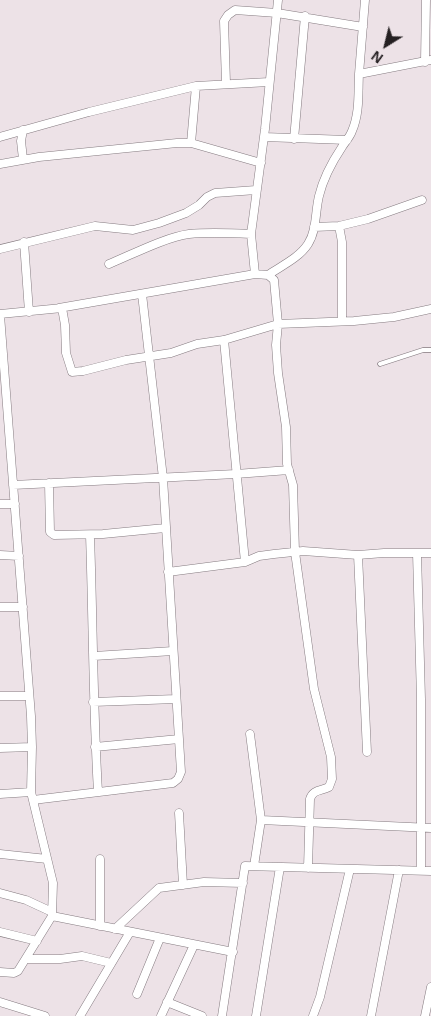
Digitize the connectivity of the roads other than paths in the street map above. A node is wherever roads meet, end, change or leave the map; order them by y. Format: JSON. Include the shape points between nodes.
{"nodes":[{"id":1,"x":278,"y":0,"type":"edge"},
{"id":2,"x":365,"y":0,"type":"edge"},
{"id":3,"x":426,"y":0,"type":"edge"},
{"id":4,"x":277,"y":13,"type":"junction"},
{"id":5,"x":305,"y":16,"type":"junction"},
{"id":6,"x":363,"y":27,"type":"junction"},
{"id":7,"x":428,"y":61,"type":"edge"},
{"id":8,"x":359,"y":74,"type":"junction"},
{"id":9,"x":269,"y":82,"type":"junction"},
{"id":10,"x":226,"y":83,"type":"junction"},
{"id":11,"x":196,"y":86,"type":"junction"},
{"id":12,"x":23,"y":130,"type":"junction"},
{"id":13,"x":0,"y":137,"type":"edge"},
{"id":14,"x":264,"y":137,"type":"junction"},
{"id":15,"x":294,"y":139,"type":"junction"},
{"id":16,"x":347,"y":140,"type":"junction"},
{"id":17,"x":191,"y":143,"type":"junction"},
{"id":18,"x":23,"y":159,"type":"junction"},
{"id":19,"x":261,"y":163,"type":"junction"},
{"id":20,"x":0,"y":164,"type":"edge"},
{"id":21,"x":256,"y":190,"type":"junction"},
{"id":22,"x":422,"y":200,"type":"dead end"},
{"id":23,"x":339,"y":226,"type":"junction"},
{"id":24,"x":314,"y":227,"type":"junction"},
{"id":25,"x":251,"y":234,"type":"junction"},
{"id":26,"x":24,"y":242,"type":"junction"},
{"id":27,"x":0,"y":249,"type":"edge"},
{"id":28,"x":109,"y":264,"type":"dead end"},
{"id":29,"x":255,"y":274,"type":"junction"},
{"id":30,"x":268,"y":274,"type":"junction"},
{"id":31,"x":142,"y":294,"type":"junction"},
{"id":32,"x":59,"y":308,"type":"junction"},
{"id":33,"x":431,"y":309,"type":"edge"},
{"id":34,"x":29,"y":312,"type":"junction"},
{"id":35,"x":0,"y":314,"type":"edge"},
{"id":36,"x":342,"y":321,"type":"junction"},
{"id":37,"x":278,"y":324,"type":"junction"},
{"id":38,"x":224,"y":340,"type":"junction"},
{"id":39,"x":431,"y":350,"type":"edge"},
{"id":40,"x":150,"y":356,"type":"junction"},
{"id":41,"x":380,"y":364,"type":"dead end"},
{"id":42,"x":289,"y":470,"type":"junction"},
{"id":43,"x":236,"y":474,"type":"junction"},
{"id":44,"x":163,"y":478,"type":"junction"},
{"id":45,"x":49,"y":483,"type":"junction"},
{"id":46,"x":13,"y":485,"type":"junction"},
{"id":47,"x":0,"y":504,"type":"edge"},
{"id":48,"x":15,"y":504,"type":"junction"},
{"id":49,"x":165,"y":528,"type":"junction"},
{"id":50,"x":90,"y":535,"type":"junction"},
{"id":51,"x":295,"y":552,"type":"junction"},
{"id":52,"x":417,"y":553,"type":"junction"},
{"id":53,"x":431,"y":553,"type":"edge"},
{"id":54,"x":0,"y":555,"type":"edge"},
{"id":55,"x":358,"y":555,"type":"junction"},
{"id":56,"x":19,"y":556,"type":"junction"},
{"id":57,"x":245,"y":562,"type":"junction"},
{"id":58,"x":168,"y":572,"type":"junction"},
{"id":59,"x":0,"y":607,"type":"edge"},
{"id":60,"x":23,"y":607,"type":"junction"},
{"id":61,"x":173,"y":651,"type":"junction"},
{"id":62,"x":94,"y":656,"type":"junction"},
{"id":63,"x":0,"y":696,"type":"edge"},
{"id":64,"x":29,"y":696,"type":"junction"},
{"id":65,"x":176,"y":700,"type":"junction"},
{"id":66,"x":93,"y":702,"type":"junction"},
{"id":67,"x":250,"y":734,"type":"dead end"},
{"id":68,"x":179,"y":739,"type":"junction"},
{"id":69,"x":32,"y":747,"type":"junction"},
{"id":70,"x":95,"y":747,"type":"junction"},
{"id":71,"x":0,"y":748,"type":"edge"},
{"id":72,"x":367,"y":752,"type":"dead end"},
{"id":73,"x":98,"y":792,"type":"junction"},
{"id":74,"x":0,"y":794,"type":"edge"},
{"id":75,"x":32,"y":796,"type":"junction"},
{"id":76,"x":179,"y":813,"type":"dead end"},
{"id":77,"x":262,"y":820,"type":"junction"},
{"id":78,"x":308,"y":822,"type":"junction"},
{"id":79,"x":421,"y":828,"type":"junction"},
{"id":80,"x":431,"y":828,"type":"edge"},
{"id":81,"x":0,"y":854,"type":"edge"},
{"id":82,"x":47,"y":859,"type":"junction"},
{"id":83,"x":100,"y":859,"type":"dead end"},
{"id":84,"x":254,"y":866,"type":"junction"},
{"id":85,"x":280,"y":867,"type":"junction"},
{"id":86,"x":308,"y":868,"type":"junction"},
{"id":87,"x":350,"y":869,"type":"junction"},
{"id":88,"x":399,"y":870,"type":"junction"},
{"id":89,"x":422,"y":870,"type":"junction"},
{"id":90,"x":431,"y":871,"type":"edge"},
{"id":91,"x":243,"y":883,"type":"junction"},
{"id":92,"x":183,"y":885,"type":"junction"},
{"id":93,"x":0,"y":893,"type":"edge"},
{"id":94,"x":52,"y":914,"type":"junction"},
{"id":95,"x":100,"y":926,"type":"junction"},
{"id":96,"x":115,"y":929,"type":"junction"},
{"id":97,"x":0,"y":932,"type":"edge"},
{"id":98,"x":130,"y":932,"type":"junction"},
{"id":99,"x":160,"y":938,"type":"junction"},
{"id":100,"x":37,"y":941,"type":"junction"},
{"id":101,"x":194,"y":945,"type":"junction"},
{"id":102,"x":232,"y":952,"type":"junction"},
{"id":103,"x":27,"y":959,"type":"junction"},
{"id":104,"x":111,"y":963,"type":"junction"},
{"id":105,"x":0,"y":972,"type":"edge"},
{"id":106,"x":431,"y":987,"type":"edge"},
{"id":107,"x":138,"y":994,"type":"dead end"},
{"id":108,"x":430,"y":1000,"type":"edge"},
{"id":109,"x":0,"y":1002,"type":"edge"},
{"id":110,"x":167,"y":1002,"type":"junction"},
{"id":111,"x":45,"y":1016,"type":"edge"},
{"id":112,"x":80,"y":1016,"type":"edge"},
{"id":113,"x":161,"y":1016,"type":"edge"},
{"id":114,"x":202,"y":1016,"type":"edge"},
{"id":115,"x":222,"y":1016,"type":"edge"},
{"id":116,"x":256,"y":1016,"type":"edge"},
{"id":117,"x":313,"y":1016,"type":"edge"},
{"id":118,"x":371,"y":1016,"type":"edge"},
{"id":119,"x":425,"y":1016,"type":"edge"}],
"edges":[{"from":1,"to":4,"type":"street"},
{"from":2,"to":6,"type":"street"},
{"from":3,"to":7,"type":"street"},
{"from":4,"to":5,"type":"street"},
{"from":4,"to":9,"type":"street"},
{"from":4,"to":10,"type":"street","via":[[235,10],[228,15],[224,21]]},
{"from":5,"to":6,"type":"street"},
{"from":5,"to":15,"type":"street"},
{"from":6,"to":8,"type":"street"},
{"from":7,"to":8,"type":"street"},
{"from":8,"to":16,"type":"street","via":[[358,108]]},
{"from":9,"to":10,"type":"street"},
{"from":9,"to":14,"type":"street"},
{"from":10,"to":11,"type":"street"},
{"from":11,"to":12,"type":"street"},
{"from":11,"to":17,"type":"street"},
{"from":12,"to":13,"type":"street"},
{"from":12,"to":18,"type":"street"},
{"from":14,"to":15,"type":"street"},
{"from":14,"to":19,"type":"street"},
{"from":15,"to":16,"type":"street"},
{"from":16,"to":24,"type":"street","via":[[332,164],[318,198]]},
{"from":17,"to":18,"type":"street"},
{"from":17,"to":19,"type":"street"},
{"from":18,"to":20,"type":"street"},
{"from":19,"to":21,"type":"street"},
{"from":21,"to":25,"type":"street"},
{"from":21,"to":26,"type":"street","via":[[215,193],[186,213],[133,230],[95,226]]},
{"from":22,"to":23,"type":"street"},
{"from":23,"to":24,"type":"street"},
{"from":23,"to":36,"type":"street"},
{"from":24,"to":30,"type":"street","via":[[308,244],[301,252]]},
{"from":25,"to":28,"type":"street","via":[[188,234]]},
{"from":25,"to":29,"type":"street"},
{"from":26,"to":27,"type":"street"},
{"from":26,"to":34,"type":"street"},
{"from":29,"to":30,"type":"street"},
{"from":29,"to":31,"type":"street"},
{"from":30,"to":37,"type":"street","via":[[274,280]]},
{"from":31,"to":32,"type":"street"},
{"from":31,"to":40,"type":"street"},
{"from":32,"to":34,"type":"street"},
{"from":32,"to":40,"type":"street","via":[[62,308],[66,353],[72,372]]},
{"from":33,"to":36,"type":"street"},
{"from":34,"to":35,"type":"street"},
{"from":35,"to":46,"type":"street"},
{"from":36,"to":37,"type":"street"},
{"from":37,"to":38,"type":"street"},
{"from":37,"to":42,"type":"street","via":[[278,373]]},
{"from":38,"to":40,"type":"street"},
{"from":38,"to":43,"type":"street"},
{"from":39,"to":41,"type":"lane"},
{"from":40,"to":44,"type":"street"},
{"from":42,"to":43,"type":"street"},
{"from":42,"to":51,"type":"street","via":[[293,485]]},
{"from":43,"to":44,"type":"street"},
{"from":43,"to":57,"type":"street"},
{"from":44,"to":45,"type":"street"},
{"from":44,"to":49,"type":"street"},
{"from":45,"to":46,"type":"street"},
{"from":45,"to":50,"type":"street","via":[[51,534]]},
{"from":46,"to":48,"type":"street"},
{"from":47,"to":48,"type":"street"},
{"from":48,"to":56,"type":"street"},
{"from":49,"to":50,"type":"street"},
{"from":49,"to":58,"type":"street"},
{"from":50,"to":62,"type":"street"},
{"from":51,"to":55,"type":"street"},
{"from":51,"to":57,"type":"street","via":[[259,556]]},
{"from":51,"to":78,"type":"street","via":[[314,689],[332,769],[329,787],[311,795]]},
{"from":52,"to":53,"type":"street"},
{"from":52,"to":55,"type":"street"},
{"from":52,"to":79,"type":"street"},
{"from":54,"to":56,"type":"street"},
{"from":55,"to":72,"type":"street"},
{"from":56,"to":60,"type":"street"},
{"from":57,"to":58,"type":"street"},
{"from":58,"to":61,"type":"street"},
{"from":59,"to":60,"type":"street"},
{"from":60,"to":64,"type":"street"},
{"from":61,"to":62,"type":"street"},
{"from":61,"to":65,"type":"street"},
{"from":62,"to":66,"type":"street"},
{"from":63,"to":64,"type":"street"},
{"from":64,"to":69,"type":"street"},
{"from":65,"to":66,"type":"street"},
{"from":65,"to":68,"type":"street"},
{"from":66,"to":70,"type":"street"},
{"from":67,"to":77,"type":"street"},
{"from":68,"to":70,"type":"street"},
{"from":68,"to":73,"type":"street","via":[[180,772],[173,783]]},
{"from":69,"to":71,"type":"street"},
{"from":69,"to":75,"type":"street"},
{"from":70,"to":73,"type":"street"},
{"from":73,"to":75,"type":"street"},
{"from":74,"to":75,"type":"street"},
{"from":75,"to":82,"type":"street"},
{"from":76,"to":92,"type":"street"},
{"from":77,"to":78,"type":"street"},
{"from":77,"to":84,"type":"street"},
{"from":78,"to":79,"type":"street"},
{"from":78,"to":86,"type":"street"},
{"from":79,"to":80,"type":"street"},
{"from":79,"to":89,"type":"street"},
{"from":81,"to":82,"type":"street"},
{"from":82,"to":94,"type":"street","via":[[53,883]]},
{"from":83,"to":95,"type":"street"},
{"from":84,"to":85,"type":"street"},
{"from":84,"to":91,"type":"street","via":[[245,866]]},
{"from":85,"to":86,"type":"street"},
{"from":85,"to":116,"type":"street"},
{"from":86,"to":87,"type":"street"},
{"from":87,"to":88,"type":"street"},
{"from":87,"to":117,"type":"street"},
{"from":88,"to":89,"type":"street"},
{"from":88,"to":118,"type":"street"},
{"from":89,"to":90,"type":"street"},
{"from":91,"to":92,"type":"street"},
{"from":91,"to":102,"type":"street"},
{"from":92,"to":96,"type":"street","via":[[159,888]]},
{"from":93,"to":94,"type":"street","via":[[26,900]]},
{"from":94,"to":95,"type":"street"},
{"from":94,"to":100,"type":"street"},
{"from":95,"to":96,"type":"street"},
{"from":96,"to":98,"type":"street"},
{"from":97,"to":100,"type":"street"},
{"from":98,"to":99,"type":"street"},
{"from":98,"to":104,"type":"street"},
{"from":99,"to":101,"type":"street"},
{"from":99,"to":107,"type":"street"},
{"from":100,"to":103,"type":"street"},
{"from":101,"to":102,"type":"street"},
{"from":101,"to":110,"type":"street"},
{"from":102,"to":115,"type":"street"},
{"from":103,"to":104,"type":"street","via":[[82,956]]},
{"from":103,"to":105,"type":"street","via":[[14,973]]},
{"from":104,"to":112,"type":"street"},
{"from":106,"to":108,"type":"street"},
{"from":108,"to":119,"type":"street"},
{"from":109,"to":111,"type":"street"},
{"from":110,"to":113,"type":"street"},
{"from":110,"to":114,"type":"street"}]}
